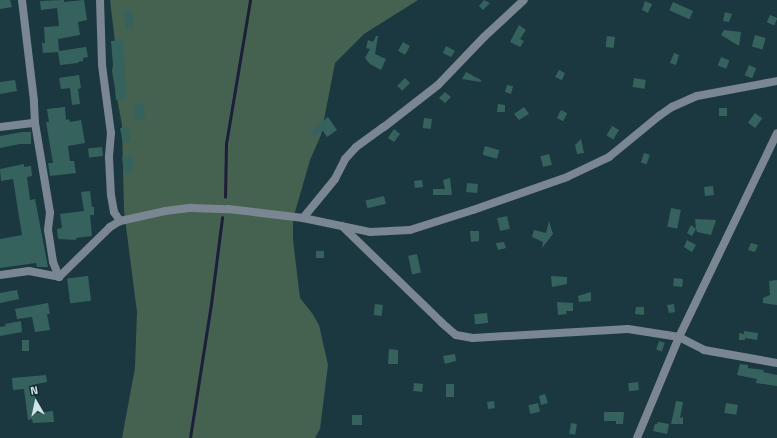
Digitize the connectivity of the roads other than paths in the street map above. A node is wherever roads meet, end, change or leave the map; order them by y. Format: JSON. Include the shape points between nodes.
{"nodes":[{"id":1,"x":22,"y":0,"type":"edge"},
{"id":2,"x":100,"y":0,"type":"edge"},
{"id":3,"x":524,"y":0,"type":"edge"},
{"id":4,"x":777,"y":81,"type":"edge"},
{"id":5,"x":35,"y":123,"type":"junction"},
{"id":6,"x":0,"y":127,"type":"edge"},
{"id":7,"x":777,"y":133,"type":"edge"},
{"id":8,"x":303,"y":218,"type":"junction"},
{"id":9,"x":120,"y":221,"type":"junction"},
{"id":10,"x":342,"y":226,"type":"junction"},
{"id":11,"x":0,"y":276,"type":"edge"},
{"id":12,"x":59,"y":277,"type":"junction"},
{"id":13,"x":679,"y":337,"type":"junction"},
{"id":14,"x":777,"y":363,"type":"edge"},
{"id":15,"x":637,"y":438,"type":"edge"}],
"edges":[{"from":1,"to":5,"type":"street"},
{"from":2,"to":9,"type":"street","via":[[102,65],[111,133],[111,195],[114,212]]},
{"from":3,"to":8,"type":"street","via":[[438,85],[356,147],[345,159],[335,179]]},
{"from":4,"to":10,"type":"street","via":[[697,96],[672,107],[609,157],[567,177],[473,210],[410,230],[370,232]]},
{"from":5,"to":6,"type":"street"},
{"from":5,"to":12,"type":"street","via":[[50,213],[48,230],[53,262]]},
{"from":7,"to":13,"type":"street"},
{"from":8,"to":9,"type":"street","via":[[228,209],[191,208]]},
{"from":8,"to":10,"type":"street"},
{"from":9,"to":12,"type":"street","via":[[110,227]]},
{"from":10,"to":13,"type":"street","via":[[456,335],[473,338],[628,329]]},
{"from":11,"to":12,"type":"street","via":[[29,271]]},
{"from":13,"to":14,"type":"street","via":[[704,350]]},
{"from":13,"to":15,"type":"street"}]}
